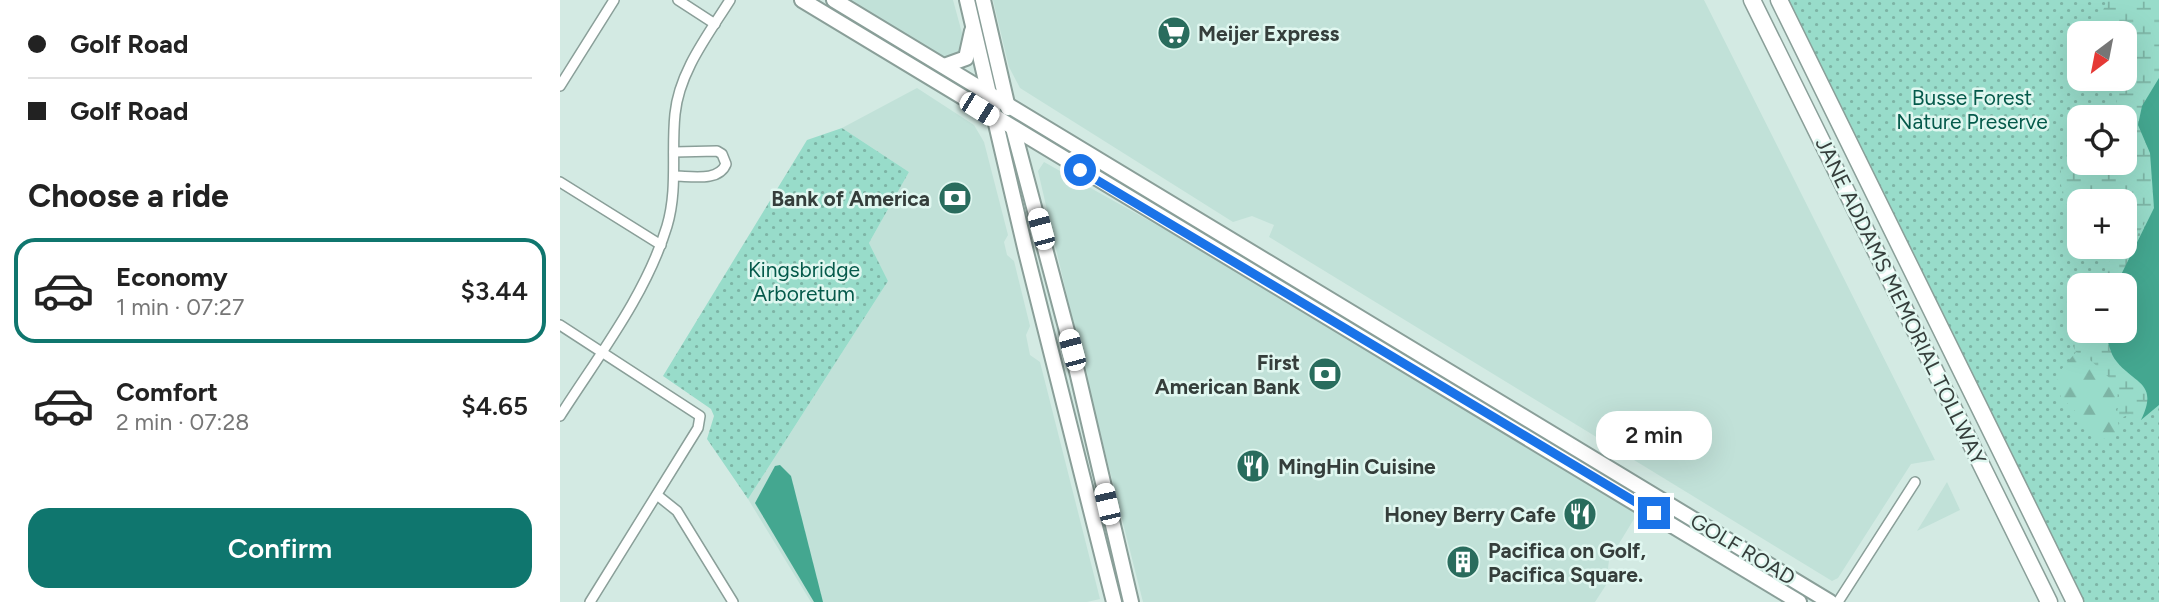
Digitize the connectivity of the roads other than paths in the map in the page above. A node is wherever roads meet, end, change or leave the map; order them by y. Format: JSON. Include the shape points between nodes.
{"nodes":[{"id":1,"x":614,"y":0,"type":"edge"},
{"id":2,"x":678,"y":0,"type":"edge"},
{"id":3,"x":730,"y":0,"type":"edge"},
{"id":4,"x":802,"y":0,"type":"edge"},
{"id":5,"x":834,"y":0,"type":"edge"},
{"id":6,"x":967,"y":0,"type":"edge"},
{"id":7,"x":983,"y":0,"type":"edge"},
{"id":8,"x":1752,"y":0,"type":"edge"},
{"id":9,"x":1779,"y":0,"type":"edge"},
{"id":10,"x":973,"y":23,"type":"junction"},
{"id":11,"x":715,"y":24,"type":"junction"},
{"id":12,"x":944,"y":66,"type":"junction"},
{"id":13,"x":560,"y":86,"type":"edge"},
{"id":14,"x":990,"y":94,"type":"junction"},
{"id":15,"x":1008,"y":106,"type":"junction"},
{"id":16,"x":996,"y":119,"type":"junction"},
{"id":17,"x":1014,"y":130,"type":"junction"},
{"id":18,"x":674,"y":152,"type":"junction"},
{"id":19,"x":674,"y":176,"type":"junction"},
{"id":20,"x":560,"y":182,"type":"edge"},
{"id":21,"x":660,"y":245,"type":"junction"},
{"id":22,"x":560,"y":325,"type":"edge"},
{"id":23,"x":602,"y":350,"type":"junction"},
{"id":24,"x":560,"y":416,"type":"edge"},
{"id":25,"x":1914,"y":482,"type":"dead end"},
{"id":26,"x":657,"y":495,"type":"junction"},
{"id":27,"x":590,"y":602,"type":"edge"},
{"id":28,"x":733,"y":602,"type":"edge"},
{"id":29,"x":1114,"y":602,"type":"edge"},
{"id":30,"x":1131,"y":602,"type":"edge"},
{"id":31,"x":1799,"y":602,"type":"edge"},
{"id":32,"x":1830,"y":602,"type":"edge"},
{"id":33,"x":1838,"y":602,"type":"edge"},
{"id":34,"x":2049,"y":602,"type":"edge"},
{"id":35,"x":2075,"y":602,"type":"edge"}],
"edges":[{"from":1,"to":13,"type":"street"},
{"from":2,"to":11,"type":"street"},
{"from":3,"to":11,"type":"street"},
{"from":4,"to":16,"type":"main road","name":"GOLF ROAD"},
{"from":5,"to":12,"type":"main road","name":"GOLF ROAD"},
{"from":6,"to":10,"type":"main road"},
{"from":7,"to":15,"type":"main road"},
{"from":8,"to":34,"type":"highway","name":"JANE ADDAMS MEMORIAL TOLLWAY"},
{"from":9,"to":35,"type":"highway","name":"JANE ADDAMS MEMORIAL TOLLWAY"},
{"from":10,"to":12,"type":"main road","via":[[966,58]]},
{"from":10,"to":14,"type":"main road"},
{"from":11,"to":18,"type":"street","via":[[680,89]]},
{"from":12,"to":14,"type":"main road","name":"GOLF ROAD"},
{"from":14,"to":15,"type":"main road","name":"GOLF ROAD"},
{"from":14,"to":16,"type":"main road"},
{"from":15,"to":17,"type":"main road"},
{"from":15,"to":32,"type":"main road","name":"GOLF ROAD"},
{"from":16,"to":17,"type":"main road","name":"GOLF ROAD"},
{"from":16,"to":29,"type":"main road"},
{"from":17,"to":30,"type":"main road"},
{"from":17,"to":31,"type":"main road","name":"GOLF ROAD"},
{"from":18,"to":19,"type":"street"},
{"from":18,"to":19,"type":"street","via":[[717,151],[726,164],[714,176]]},
{"from":19,"to":21,"type":"street","via":[[673,203]]},
{"from":20,"to":21,"type":"street"},
{"from":21,"to":23,"type":"street","via":[[646,281]]},
{"from":22,"to":23,"type":"street"},
{"from":23,"to":24,"type":"street"},
{"from":23,"to":26,"type":"street","via":[[697,411],[698,428]]},
{"from":25,"to":33,"type":"street"},
{"from":26,"to":27,"type":"street"},
{"from":26,"to":28,"type":"street","via":[[677,511]]}]}
